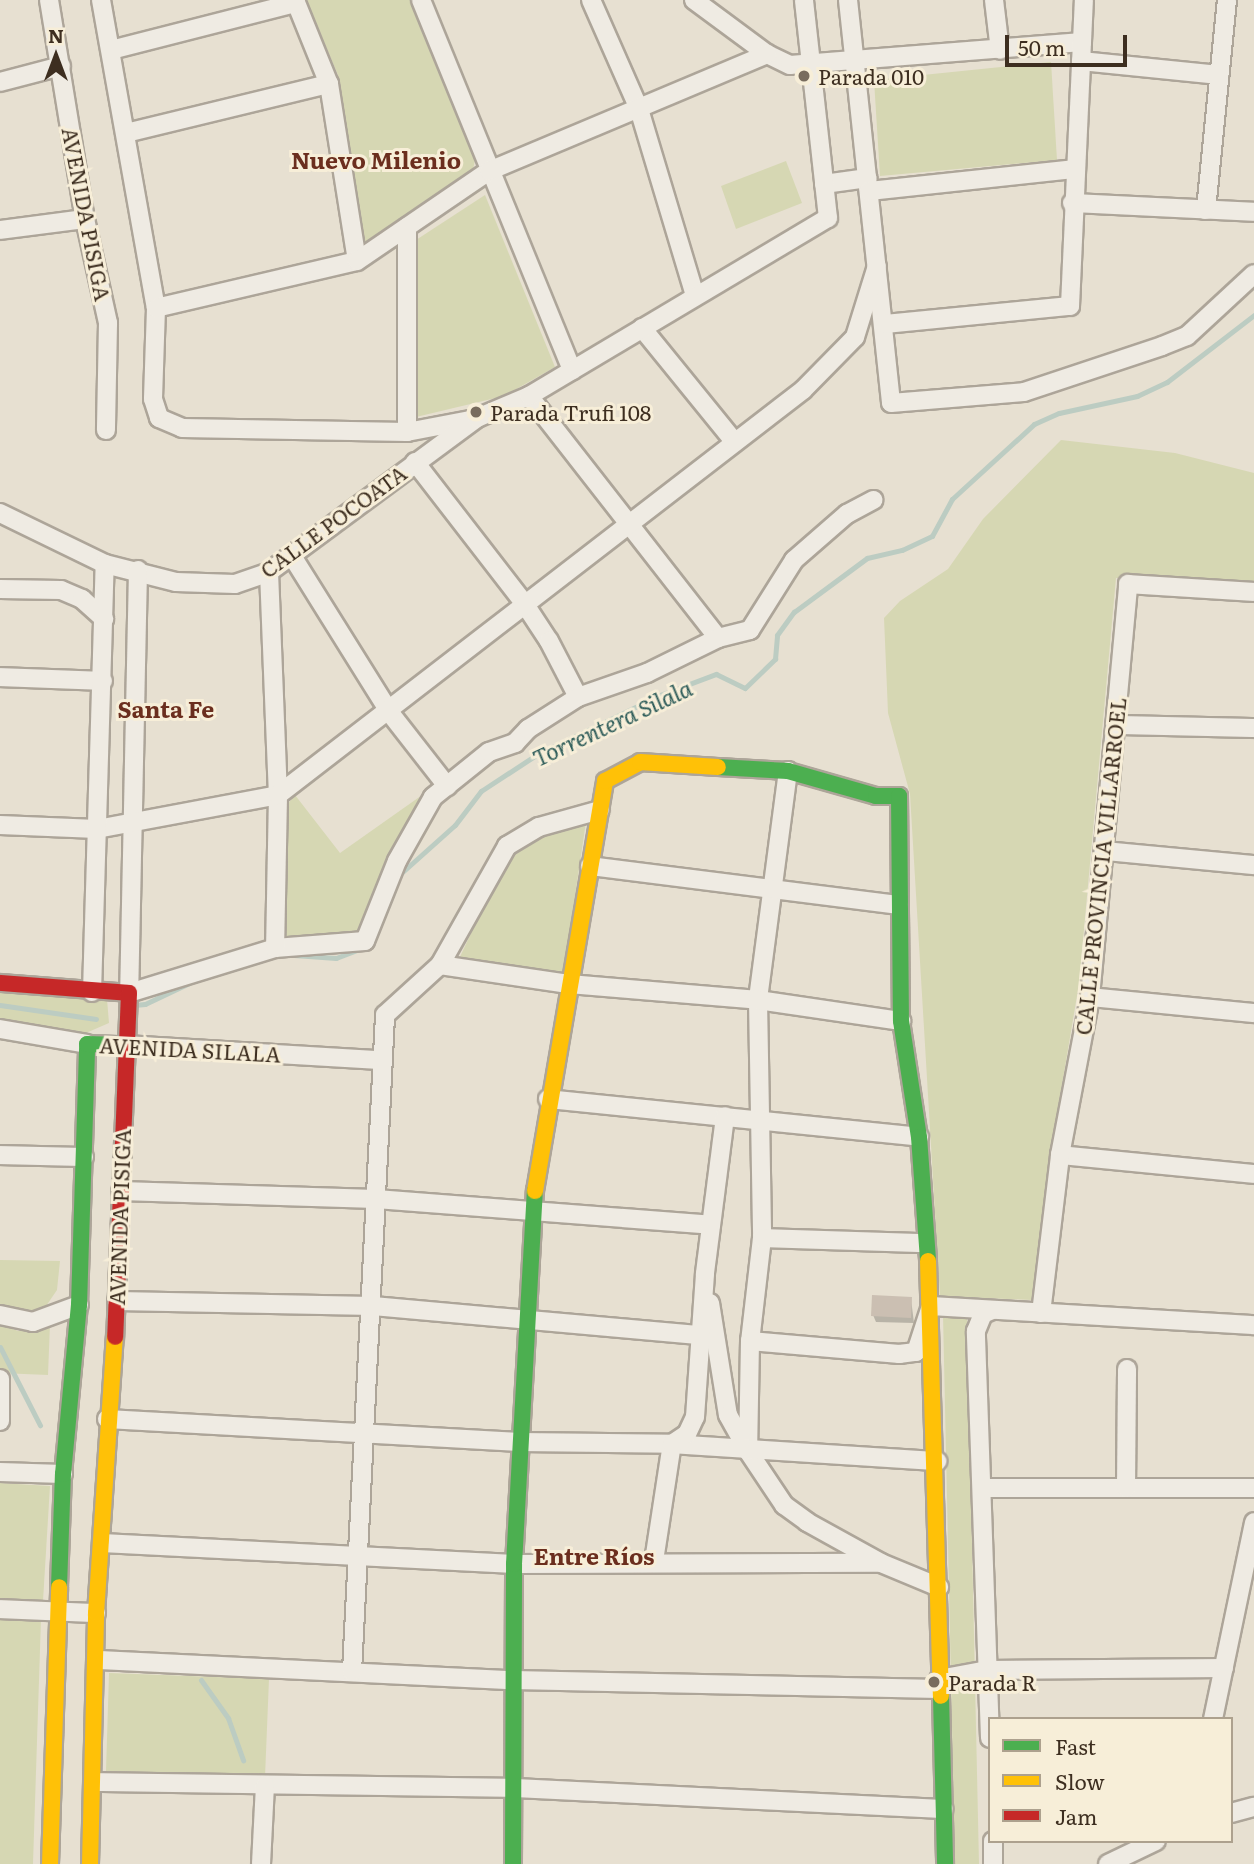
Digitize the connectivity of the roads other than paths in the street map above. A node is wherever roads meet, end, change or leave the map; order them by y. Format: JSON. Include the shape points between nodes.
{"nodes":[{"id":1,"x":49,"y":0,"type":"edge"},
{"id":2,"x":101,"y":0,"type":"edge"},
{"id":3,"x":421,"y":0,"type":"edge"},
{"id":4,"x":591,"y":0,"type":"edge"},
{"id":5,"x":694,"y":0,"type":"edge"},
{"id":6,"x":804,"y":0,"type":"edge"},
{"id":7,"x":848,"y":0,"type":"edge"},
{"id":8,"x":994,"y":0,"type":"edge"},
{"id":9,"x":1084,"y":0,"type":"edge"},
{"id":10,"x":1227,"y":0,"type":"edge"},
{"id":11,"x":296,"y":2,"type":"edge"},
{"id":12,"x":1082,"y":42,"type":"junction"},
{"id":13,"x":111,"y":50,"type":"junction"},
{"id":14,"x":1000,"y":50,"type":"junction"},
{"id":15,"x":767,"y":54,"type":"junction"},
{"id":16,"x":1081,"y":61,"type":"junction"},
{"id":17,"x":855,"y":62,"type":"junction"},
{"id":18,"x":811,"y":64,"type":"junction"},
{"id":19,"x":61,"y":66,"type":"junction"},
{"id":20,"x":1219,"y":75,"type":"junction"},
{"id":21,"x":0,"y":82,"type":"edge"},
{"id":22,"x":329,"y":84,"type":"junction"},
{"id":23,"x":639,"y":109,"type":"junction"},
{"id":24,"x":125,"y":133,"type":"junction"},
{"id":25,"x":1074,"y":169,"type":"junction"},
{"id":26,"x":489,"y":171,"type":"junction"},
{"id":27,"x":824,"y":184,"type":"junction"},
{"id":28,"x":869,"y":185,"type":"junction"},
{"id":29,"x":1072,"y":203,"type":"junction"},
{"id":30,"x":1206,"y":210,"type":"junction"},
{"id":31,"x":1254,"y":212,"type":"edge"},
{"id":32,"x":85,"y":219,"type":"junction"},
{"id":33,"x":407,"y":227,"type":"junction"},
{"id":34,"x":0,"y":230,"type":"edge"},
{"id":35,"x":357,"y":261,"type":"junction"},
{"id":36,"x":877,"y":266,"type":"junction"},
{"id":37,"x":1254,"y":274,"type":"edge"},
{"id":38,"x":695,"y":296,"type":"junction"},
{"id":39,"x":156,"y":308,"type":"junction"},
{"id":40,"x":885,"y":324,"type":"junction"},
{"id":41,"x":642,"y":328,"type":"junction"},
{"id":42,"x":572,"y":370,"type":"junction"},
{"id":43,"x":529,"y":396,"type":"junction"},
{"id":44,"x":477,"y":418,"type":"junction"},
{"id":45,"x":106,"y":430,"type":"dead end"},
{"id":46,"x":407,"y":432,"type":"junction"},
{"id":47,"x":733,"y":440,"type":"junction"},
{"id":48,"x":415,"y":461,"type":"junction"},
{"id":49,"x":873,"y":500,"type":"dead end"},
{"id":50,"x":0,"y":513,"type":"edge"},
{"id":51,"x":629,"y":522,"type":"junction"},
{"id":52,"x":292,"y":556,"type":"junction"},
{"id":53,"x":105,"y":564,"type":"junction"},
{"id":54,"x":138,"y":570,"type":"junction"},
{"id":55,"x":269,"y":572,"type":"junction"},
{"id":56,"x":0,"y":589,"type":"edge"},
{"id":57,"x":1254,"y":592,"type":"edge"},
{"id":58,"x":524,"y":603,"type":"junction"},
{"id":59,"x":104,"y":619,"type":"junction"},
{"id":60,"x":718,"y":638,"type":"junction"},
{"id":61,"x":0,"y":677,"type":"edge"},
{"id":62,"x":103,"y":681,"type":"junction"},
{"id":63,"x":578,"y":697,"type":"junction"},
{"id":64,"x":390,"y":713,"type":"junction"},
{"id":65,"x":1118,"y":725,"type":"junction"},
{"id":66,"x":1254,"y":728,"type":"edge"},
{"id":67,"x":788,"y":771,"type":"junction"},
{"id":68,"x":447,"y":786,"type":"junction"},
{"id":69,"x":278,"y":795,"type":"junction"},
{"id":70,"x":600,"y":810,"type":"junction"},
{"id":71,"x":135,"y":821,"type":"junction"},
{"id":72,"x":0,"y":825,"type":"edge"},
{"id":73,"x":97,"y":829,"type":"junction"},
{"id":74,"x":1105,"y":850,"type":"junction"},
{"id":75,"x":1254,"y":865,"type":"edge"},
{"id":76,"x":590,"y":866,"type":"junction"},
{"id":77,"x":775,"y":889,"type":"junction"},
{"id":78,"x":899,"y":905,"type":"junction"},
{"id":79,"x":275,"y":948,"type":"junction"},
{"id":80,"x":440,"y":965,"type":"junction"},
{"id":81,"x":0,"y":983,"type":"edge"},
{"id":82,"x":569,"y":984,"type":"junction"},
{"id":83,"x":92,"y":992,"type":"junction"},
{"id":84,"x":129,"y":993,"type":"junction"},
{"id":85,"x":1090,"y":997,"type":"junction"},
{"id":86,"x":758,"y":1000,"type":"junction"},
{"id":87,"x":1254,"y":1013,"type":"edge"},
{"id":88,"x":901,"y":1021,"type":"junction"},
{"id":89,"x":0,"y":1030,"type":"edge"},
{"id":90,"x":87,"y":1044,"type":"junction"},
{"id":91,"x":125,"y":1045,"type":"junction"},
{"id":92,"x":380,"y":1060,"type":"junction"},
{"id":93,"x":548,"y":1099,"type":"junction"},
{"id":94,"x":725,"y":1116,"type":"junction"},
{"id":95,"x":762,"y":1119,"type":"junction"},
{"id":96,"x":919,"y":1137,"type":"junction"},
{"id":97,"x":1060,"y":1154,"type":"junction"},
{"id":98,"x":0,"y":1155,"type":"edge"},
{"id":99,"x":84,"y":1157,"type":"junction"},
{"id":100,"x":1254,"y":1174,"type":"edge"},
{"id":101,"x":121,"y":1191,"type":"junction"},
{"id":102,"x":376,"y":1199,"type":"junction"},
{"id":103,"x":533,"y":1209,"type":"junction"},
{"id":104,"x":711,"y":1225,"type":"junction"},
{"id":105,"x":762,"y":1238,"type":"junction"},
{"id":106,"x":925,"y":1243,"type":"junction"},
{"id":107,"x":705,"y":1273,"type":"junction"},
{"id":108,"x":117,"y":1301,"type":"junction"},
{"id":109,"x":79,"y":1305,"type":"junction"},
{"id":110,"x":373,"y":1306,"type":"junction"},
{"id":111,"x":932,"y":1306,"type":"junction"},
{"id":112,"x":992,"y":1310,"type":"junction"},
{"id":113,"x":1041,"y":1313,"type":"junction"},
{"id":114,"x":0,"y":1315,"type":"edge"},
{"id":115,"x":527,"y":1321,"type":"junction"},
{"id":116,"x":1254,"y":1325,"type":"edge"},
{"id":117,"x":701,"y":1335,"type":"junction"},
{"id":118,"x":750,"y":1341,"type":"junction"},
{"id":119,"x":1127,"y":1368,"type":"dead end"},
{"id":120,"x":0,"y":1379,"type":"edge"},
{"id":121,"x":107,"y":1419,"type":"junction"},
{"id":122,"x":0,"y":1421,"type":"edge"},
{"id":123,"x":364,"y":1432,"type":"junction"},
{"id":124,"x":519,"y":1442,"type":"junction"},
{"id":125,"x":672,"y":1444,"type":"junction"},
{"id":126,"x":748,"y":1451,"type":"junction"},
{"id":127,"x":937,"y":1461,"type":"junction"},
{"id":128,"x":0,"y":1472,"type":"edge"},
{"id":129,"x":63,"y":1474,"type":"junction"},
{"id":130,"x":983,"y":1488,"type":"junction"},
{"id":131,"x":1126,"y":1488,"type":"junction"},
{"id":132,"x":1254,"y":1488,"type":"edge"},
{"id":133,"x":1254,"y":1522,"type":"edge"},
{"id":134,"x":102,"y":1543,"type":"junction"},
{"id":135,"x":359,"y":1559,"type":"junction"},
{"id":136,"x":654,"y":1561,"type":"junction"},
{"id":137,"x":881,"y":1563,"type":"junction"},
{"id":138,"x":514,"y":1564,"type":"junction"},
{"id":139,"x":939,"y":1587,"type":"junction"},
{"id":140,"x":1247,"y":1596,"type":"edge"},
{"id":141,"x":0,"y":1609,"type":"edge"},
{"id":142,"x":58,"y":1611,"type":"junction"},
{"id":143,"x":96,"y":1613,"type":"junction"},
{"id":144,"x":98,"y":1660,"type":"junction"},
{"id":145,"x":1224,"y":1668,"type":"junction"},
{"id":146,"x":987,"y":1670,"type":"junction"},
{"id":147,"x":352,"y":1672,"type":"junction"},
{"id":148,"x":513,"y":1680,"type":"junction"},
{"id":149,"x":939,"y":1684,"type":"junction"},
{"id":150,"x":989,"y":1717,"type":"edge"},
{"id":151,"x":1213,"y":1717,"type":"edge"},
{"id":152,"x":94,"y":1782,"type":"junction"},
{"id":153,"x":265,"y":1785,"type":"junction"},
{"id":154,"x":514,"y":1788,"type":"junction"},
{"id":155,"x":1254,"y":1807,"type":"edge"},
{"id":156,"x":943,"y":1809,"type":"junction"},
{"id":157,"x":1233,"y":1812,"type":"edge"},
{"id":158,"x":993,"y":1843,"type":"edge"},
{"id":159,"x":1153,"y":1843,"type":"edge"},
{"id":160,"x":1128,"y":1860,"type":"edge"},
{"id":161,"x":50,"y":1864,"type":"edge"},
{"id":162,"x":90,"y":1864,"type":"edge"},
{"id":163,"x":261,"y":1864,"type":"edge"},
{"id":164,"x":513,"y":1864,"type":"edge"},
{"id":165,"x":945,"y":1864,"type":"edge"},
{"id":166,"x":993,"y":1864,"type":"edge"},
{"id":167,"x":1108,"y":1864,"type":"edge"}],
"edges":[{"from":1,"to":19,"type":"street","name":"AVENIDA PISIGA"},
{"from":2,"to":13,"type":"street"},
{"from":3,"to":26,"type":"street"},
{"from":4,"to":23,"type":"street"},
{"from":5,"to":15,"type":"street"},
{"from":6,"to":18,"type":"street"},
{"from":7,"to":17,"type":"street"},
{"from":8,"to":14,"type":"street"},
{"from":9,"to":12,"type":"street"},
{"from":10,"to":20,"type":"street"},
{"from":11,"to":13,"type":"street"},
{"from":11,"to":22,"type":"street"},
{"from":12,"to":14,"type":"street"},
{"from":12,"to":16,"type":"street"},
{"from":13,"to":24,"type":"street"},
{"from":14,"to":17,"type":"street"},
{"from":15,"to":18,"type":"street","via":[[790,65]]},
{"from":15,"to":23,"type":"street"},
{"from":16,"to":20,"type":"street"},
{"from":16,"to":25,"type":"street"},
{"from":17,"to":18,"type":"street"},
{"from":17,"to":28,"type":"street"},
{"from":18,"to":27,"type":"street"},
{"from":19,"to":21,"type":"street"},
{"from":19,"to":32,"type":"street","name":"AVENIDA PISIGA"},
{"from":20,"to":30,"type":"street"},
{"from":22,"to":24,"type":"street"},
{"from":22,"to":35,"type":"street"},
{"from":23,"to":26,"type":"street"},
{"from":23,"to":38,"type":"street"},
{"from":24,"to":39,"type":"street"},
{"from":25,"to":28,"type":"street"},
{"from":25,"to":29,"type":"street"},
{"from":26,"to":33,"type":"street"},
{"from":26,"to":42,"type":"street"},
{"from":27,"to":28,"type":"street"},
{"from":27,"to":38,"type":"street","name":"CALLE POCOATA","via":[[828,218]]},
{"from":28,"to":36,"type":"street"},
{"from":29,"to":30,"type":"street"},
{"from":29,"to":40,"type":"street","via":[[1070,306]]},
{"from":30,"to":31,"type":"street"},
{"from":32,"to":34,"type":"street"},
{"from":32,"to":45,"type":"street","name":"AVENIDA PISIGA","via":[[108,323]]},
{"from":33,"to":35,"type":"street"},
{"from":33,"to":46,"type":"street"},
{"from":35,"to":39,"type":"street"},
{"from":36,"to":40,"type":"street"},
{"from":36,"to":47,"type":"street","via":[[855,337],[769,419]]},
{"from":37,"to":40,"type":"street","via":[[1187,336],[1024,392],[891,403]]},
{"from":38,"to":41,"type":"street","name":"CALLE POCOATA"},
{"from":39,"to":46,"type":"street","via":[[153,409],[168,424]]},
{"from":41,"to":42,"type":"street","name":"CALLE POCOATA"},
{"from":41,"to":47,"type":"street"},
{"from":42,"to":43,"type":"street","name":"CALLE POCOATA"},
{"from":43,"to":44,"type":"street","name":"CALLE POCOATA"},
{"from":43,"to":51,"type":"street"},
{"from":44,"to":46,"type":"street"},
{"from":44,"to":48,"type":"street","name":"CALLE POCOATA"},
{"from":47,"to":51,"type":"street"},
{"from":48,"to":52,"type":"street","name":"CALLE POCOATA"},
{"from":48,"to":58,"type":"street"},
{"from":49,"to":60,"type":"street","via":[[826,530],[794,560],[750,630]]},
{"from":50,"to":53,"type":"street","name":"CALLE POCOATA"},
{"from":51,"to":58,"type":"street"},
{"from":51,"to":60,"type":"street"},
{"from":52,"to":55,"type":"street","name":"CALLE POCOATA"},
{"from":52,"to":64,"type":"street"},
{"from":53,"to":54,"type":"street","name":"CALLE POCOATA"},
{"from":53,"to":59,"type":"street"},
{"from":54,"to":55,"type":"street","name":"CALLE POCOATA","via":[[212,587]]},
{"from":54,"to":71,"type":"street","name":"AVENIDA PISIGA"},
{"from":55,"to":69,"type":"street"},
{"from":56,"to":59,"type":"street","via":[[61,590],[82,599]]},
{"from":57,"to":65,"type":"street","name":"CALLE PROVINCIA VILLARROEL","via":[[1128,584]]},
{"from":58,"to":63,"type":"street"},
{"from":58,"to":64,"type":"street"},
{"from":59,"to":62,"type":"street"},
{"from":60,"to":63,"type":"street","via":[[647,673]]},
{"from":61,"to":62,"type":"street"},
{"from":62,"to":73,"type":"street"},
{"from":63,"to":68,"type":"street","via":[[528,729],[515,743],[489,752]]},
{"from":64,"to":68,"type":"street"},
{"from":64,"to":69,"type":"street"},
{"from":65,"to":66,"type":"street"},
{"from":65,"to":74,"type":"street","name":"CALLE PROVINCIA VILLARROEL"},
{"from":67,"to":70,"type":"street","via":[[640,762],[605,781]]},
{"from":67,"to":77,"type":"street"},
{"from":67,"to":78,"type":"street","via":[[876,796],[899,796]]},
{"from":68,"to":79,"type":"street","via":[[433,797],[397,862],[365,940]]},
{"from":69,"to":71,"type":"street"},
{"from":69,"to":79,"type":"street"},
{"from":70,"to":76,"type":"street"},
{"from":70,"to":80,"type":"street","via":[[540,827],[507,846]]},
{"from":71,"to":73,"type":"street"},
{"from":71,"to":84,"type":"street","name":"AVENIDA PISIGA"},
{"from":72,"to":73,"type":"street"},
{"from":73,"to":83,"type":"street"},
{"from":74,"to":75,"type":"street"},
{"from":74,"to":85,"type":"street","name":"CALLE PROVINCIA VILLARROEL"},
{"from":76,"to":77,"type":"street"},
{"from":76,"to":82,"type":"street"},
{"from":77,"to":78,"type":"street"},
{"from":77,"to":86,"type":"street"},
{"from":78,"to":88,"type":"street"},
{"from":79,"to":84,"type":"street"},
{"from":80,"to":82,"type":"street"},
{"from":80,"to":92,"type":"street","via":[[384,1016]]},
{"from":81,"to":83,"type":"street"},
{"from":82,"to":86,"type":"street"},
{"from":82,"to":93,"type":"street"},
{"from":83,"to":84,"type":"street"},
{"from":84,"to":91,"type":"street","name":"AVENIDA PISIGA"},
{"from":85,"to":87,"type":"street"},
{"from":85,"to":97,"type":"street","name":"CALLE PROVINCIA VILLARROEL"},
{"from":86,"to":88,"type":"street"},
{"from":86,"to":95,"type":"street"},
{"from":88,"to":96,"type":"street"},
{"from":89,"to":90,"type":"street","name":"AVENIDA SILALA"},
{"from":90,"to":91,"type":"street","name":"AVENIDA SILALA"},
{"from":90,"to":99,"type":"street","name":"AVENIDA PISIGA"},
{"from":91,"to":92,"type":"street","name":"AVENIDA SILALA"},
{"from":91,"to":101,"type":"street","name":"AVENIDA PISIGA"},
{"from":92,"to":102,"type":"street"},
{"from":93,"to":94,"type":"street"},
{"from":93,"to":103,"type":"street"},
{"from":94,"to":95,"type":"street"},
{"from":94,"to":104,"type":"street"},
{"from":95,"to":96,"type":"street"},
{"from":95,"to":105,"type":"street"},
{"from":96,"to":106,"type":"street"},
{"from":97,"to":100,"type":"street"},
{"from":97,"to":113,"type":"street","name":"CALLE PROVINCIA VILLARROEL"},
{"from":98,"to":99,"type":"street"},
{"from":99,"to":109,"type":"street","name":"AVENIDA PISIGA"},
{"from":101,"to":102,"type":"street"},
{"from":101,"to":108,"type":"street","name":"AVENIDA PISIGA"},
{"from":102,"to":103,"type":"street"},
{"from":102,"to":110,"type":"street"},
{"from":103,"to":104,"type":"street"},
{"from":103,"to":115,"type":"street"},
{"from":104,"to":107,"type":"street"},
{"from":105,"to":106,"type":"street"},
{"from":105,"to":118,"type":"street"},
{"from":106,"to":111,"type":"street"},
{"from":107,"to":117,"type":"street"},
{"from":107,"to":126,"type":"street","via":[[728,1415]]},
{"from":108,"to":110,"type":"street"},
{"from":108,"to":121,"type":"street","name":"AVENIDA PISIGA"},
{"from":109,"to":114,"type":"street","via":[[33,1322]]},
{"from":109,"to":129,"type":"street","name":"AVENIDA PISIGA"},
{"from":110,"to":115,"type":"street"},
{"from":110,"to":123,"type":"street"},
{"from":111,"to":112,"type":"street"},
{"from":111,"to":118,"type":"street","via":[[916,1352]]},
{"from":111,"to":127,"type":"street"},
{"from":112,"to":113,"type":"street"},
{"from":112,"to":130,"type":"street","via":[[983,1314],[976,1331]]},
{"from":113,"to":116,"type":"street"},
{"from":115,"to":117,"type":"street"},
{"from":115,"to":124,"type":"street"},
{"from":117,"to":125,"type":"street","via":[[695,1417],[687,1434]]},
{"from":118,"to":126,"type":"street"},
{"from":119,"to":131,"type":"street"},
{"from":120,"to":122,"type":"street"},
{"from":121,"to":123,"type":"street"},
{"from":121,"to":134,"type":"street","name":"AVENIDA PISIGA"},
{"from":123,"to":124,"type":"street"},
{"from":123,"to":135,"type":"street"},
{"from":124,"to":125,"type":"street"},
{"from":124,"to":138,"type":"street"},
{"from":125,"to":126,"type":"street"},
{"from":125,"to":136,"type":"street"},
{"from":126,"to":127,"type":"street"},
{"from":126,"to":137,"type":"street","via":[[784,1505]]},
{"from":127,"to":139,"type":"street"},
{"from":128,"to":129,"type":"street"},
{"from":129,"to":142,"type":"street","name":"AVENIDA PISIGA"},
{"from":130,"to":131,"type":"street"},
{"from":130,"to":146,"type":"street"},
{"from":131,"to":132,"type":"street"},
{"from":133,"to":140,"type":"street"},
{"from":134,"to":135,"type":"street"},
{"from":134,"to":143,"type":"street","name":"AVENIDA PISIGA"},
{"from":135,"to":138,"type":"street"},
{"from":135,"to":147,"type":"street"},
{"from":136,"to":137,"type":"street"},
{"from":136,"to":138,"type":"street"},
{"from":137,"to":139,"type":"street"},
{"from":138,"to":148,"type":"street"},
{"from":139,"to":149,"type":"street"},
{"from":140,"to":145,"type":"street"},
{"from":141,"to":142,"type":"street"},
{"from":142,"to":143,"type":"street"},
{"from":142,"to":161,"type":"street","name":"AVENIDA PISIGA"},
{"from":143,"to":144,"type":"street","name":"AVENIDA PISIGA"},
{"from":144,"to":147,"type":"street"},
{"from":144,"to":152,"type":"street","name":"AVENIDA PISIGA"},
{"from":145,"to":146,"type":"street"},
{"from":145,"to":151,"type":"street"},
{"from":146,"to":149,"type":"street"},
{"from":146,"to":150,"type":"street"},
{"from":147,"to":148,"type":"street"},
{"from":148,"to":149,"type":"street"},
{"from":148,"to":154,"type":"street"},
{"from":149,"to":156,"type":"street"},
{"from":152,"to":153,"type":"street"},
{"from":152,"to":162,"type":"street","name":"AVENIDA PISIGA"},
{"from":153,"to":154,"type":"street"},
{"from":153,"to":163,"type":"street"},
{"from":154,"to":156,"type":"street"},
{"from":154,"to":164,"type":"street"},
{"from":155,"to":157,"type":"street"},
{"from":156,"to":165,"type":"street"},
{"from":158,"to":166,"type":"street"},
{"from":159,"to":160,"type":"street"},
{"from":160,"to":167,"type":"street"}]}
